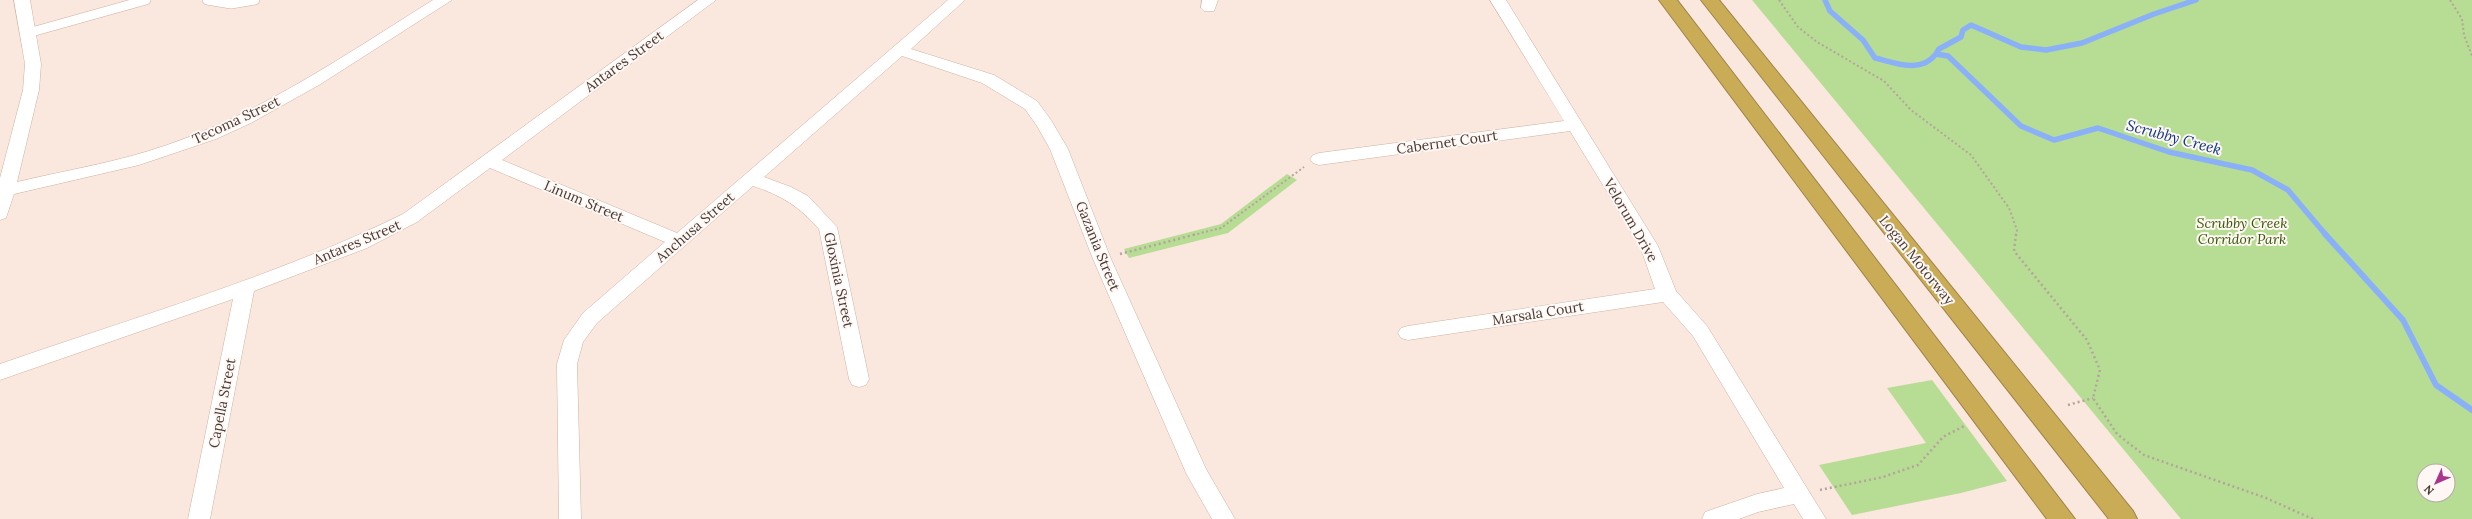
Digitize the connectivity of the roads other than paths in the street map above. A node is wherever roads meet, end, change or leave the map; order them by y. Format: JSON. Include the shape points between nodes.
{"nodes":[{"id":1,"x":22,"y":0,"type":"edge"},
{"id":2,"x":146,"y":0,"type":"edge"},
{"id":3,"x":207,"y":0,"type":"edge"},
{"id":4,"x":255,"y":0,"type":"edge"},
{"id":5,"x":444,"y":0,"type":"edge"},
{"id":6,"x":708,"y":0,"type":"edge"},
{"id":7,"x":957,"y":0,"type":"edge"},
{"id":8,"x":1498,"y":0,"type":"edge"},
{"id":9,"x":1668,"y":0,"type":"edge"},
{"id":10,"x":1710,"y":0,"type":"edge"},
{"id":11,"x":28,"y":33,"type":"junction"},
{"id":12,"x":899,"y":50,"type":"junction"},
{"id":13,"x":1575,"y":125,"type":"junction"},
{"id":14,"x":1319,"y":159,"type":"road end"},
{"id":15,"x":489,"y":161,"type":"junction"},
{"id":16,"x":750,"y":179,"type":"junction"},
{"id":17,"x":6,"y":190,"type":"junction"},
{"id":18,"x":0,"y":214,"type":"edge"},
{"id":19,"x":679,"y":241,"type":"junction"},
{"id":20,"x":245,"y":287,"type":"junction"},
{"id":21,"x":1667,"y":294,"type":"junction"},
{"id":22,"x":1408,"y":333,"type":"dead end"},
{"id":23,"x":0,"y":372,"type":"edge"},
{"id":24,"x":859,"y":379,"type":"dead end"},
{"id":25,"x":1800,"y":494,"type":"junction"},
{"id":26,"x":199,"y":519,"type":"edge"},
{"id":27,"x":570,"y":519,"type":"edge"},
{"id":28,"x":1224,"y":519,"type":"edge"},
{"id":29,"x":1713,"y":519,"type":"edge"},
{"id":30,"x":1815,"y":519,"type":"edge"},
{"id":31,"x":2062,"y":519,"type":"edge"},
{"id":32,"x":2124,"y":519,"type":"edge"}],
"edges":[{"from":1,"to":11,"type":"street"},
{"from":2,"to":11,"type":"lane"},
{"from":3,"to":4,"type":"lane","via":[[225,4],[242,4]]},
{"from":5,"to":17,"type":"street","name":"Tecoma Street","via":[[274,104],[226,127],[174,148],[124,163]]},
{"from":6,"to":15,"type":"street","name":"Antares Street"},
{"from":7,"to":12,"type":"street","name":"Anchusa Street"},
{"from":8,"to":13,"type":"street","name":"Velorum Drive"},
{"from":9,"to":31,"type":"highway"},
{"from":10,"to":32,"type":"highway","name":"Logan Motorway"},
{"from":11,"to":17,"type":"street","via":[[33,64],[31,90]]},
{"from":12,"to":16,"type":"street","name":"Anchusa Street"},
{"from":12,"to":28,"type":"street","name":"Gazania Street","via":[[988,79],[1031,105],[1045,124],[1059,149],[1102,259],[1198,473]]},
{"from":13,"to":14,"type":"street","name":"Cabernet Court"},
{"from":13,"to":21,"type":"street","name":"Velorum Drive","via":[[1649,246]]},
{"from":15,"to":19,"type":"street","name":"Linum Street"},
{"from":15,"to":20,"type":"street","name":"Antares Street","via":[[410,218],[379,235]]},
{"from":16,"to":19,"type":"street","name":"Anchusa Street"},
{"from":16,"to":24,"type":"street","name":"Gloxinia Street","via":[[795,194],[812,207],[828,227]]},
{"from":17,"to":18,"type":"street"},
{"from":19,"to":27,"type":"street","name":"Anchusa Street","via":[[590,318],[574,340],[567,364]]},
{"from":20,"to":23,"type":"street","name":"Antares Street"},
{"from":20,"to":26,"type":"street","name":"Capella Street"},
{"from":21,"to":22,"type":"street","name":"Marsala Court"},
{"from":21,"to":25,"type":"street","name":"Velorum Drive","via":[[1700,331]]},
{"from":25,"to":29,"type":"street","via":[[1757,504]]},
{"from":25,"to":30,"type":"street","name":"Velorum Drive"}]}
